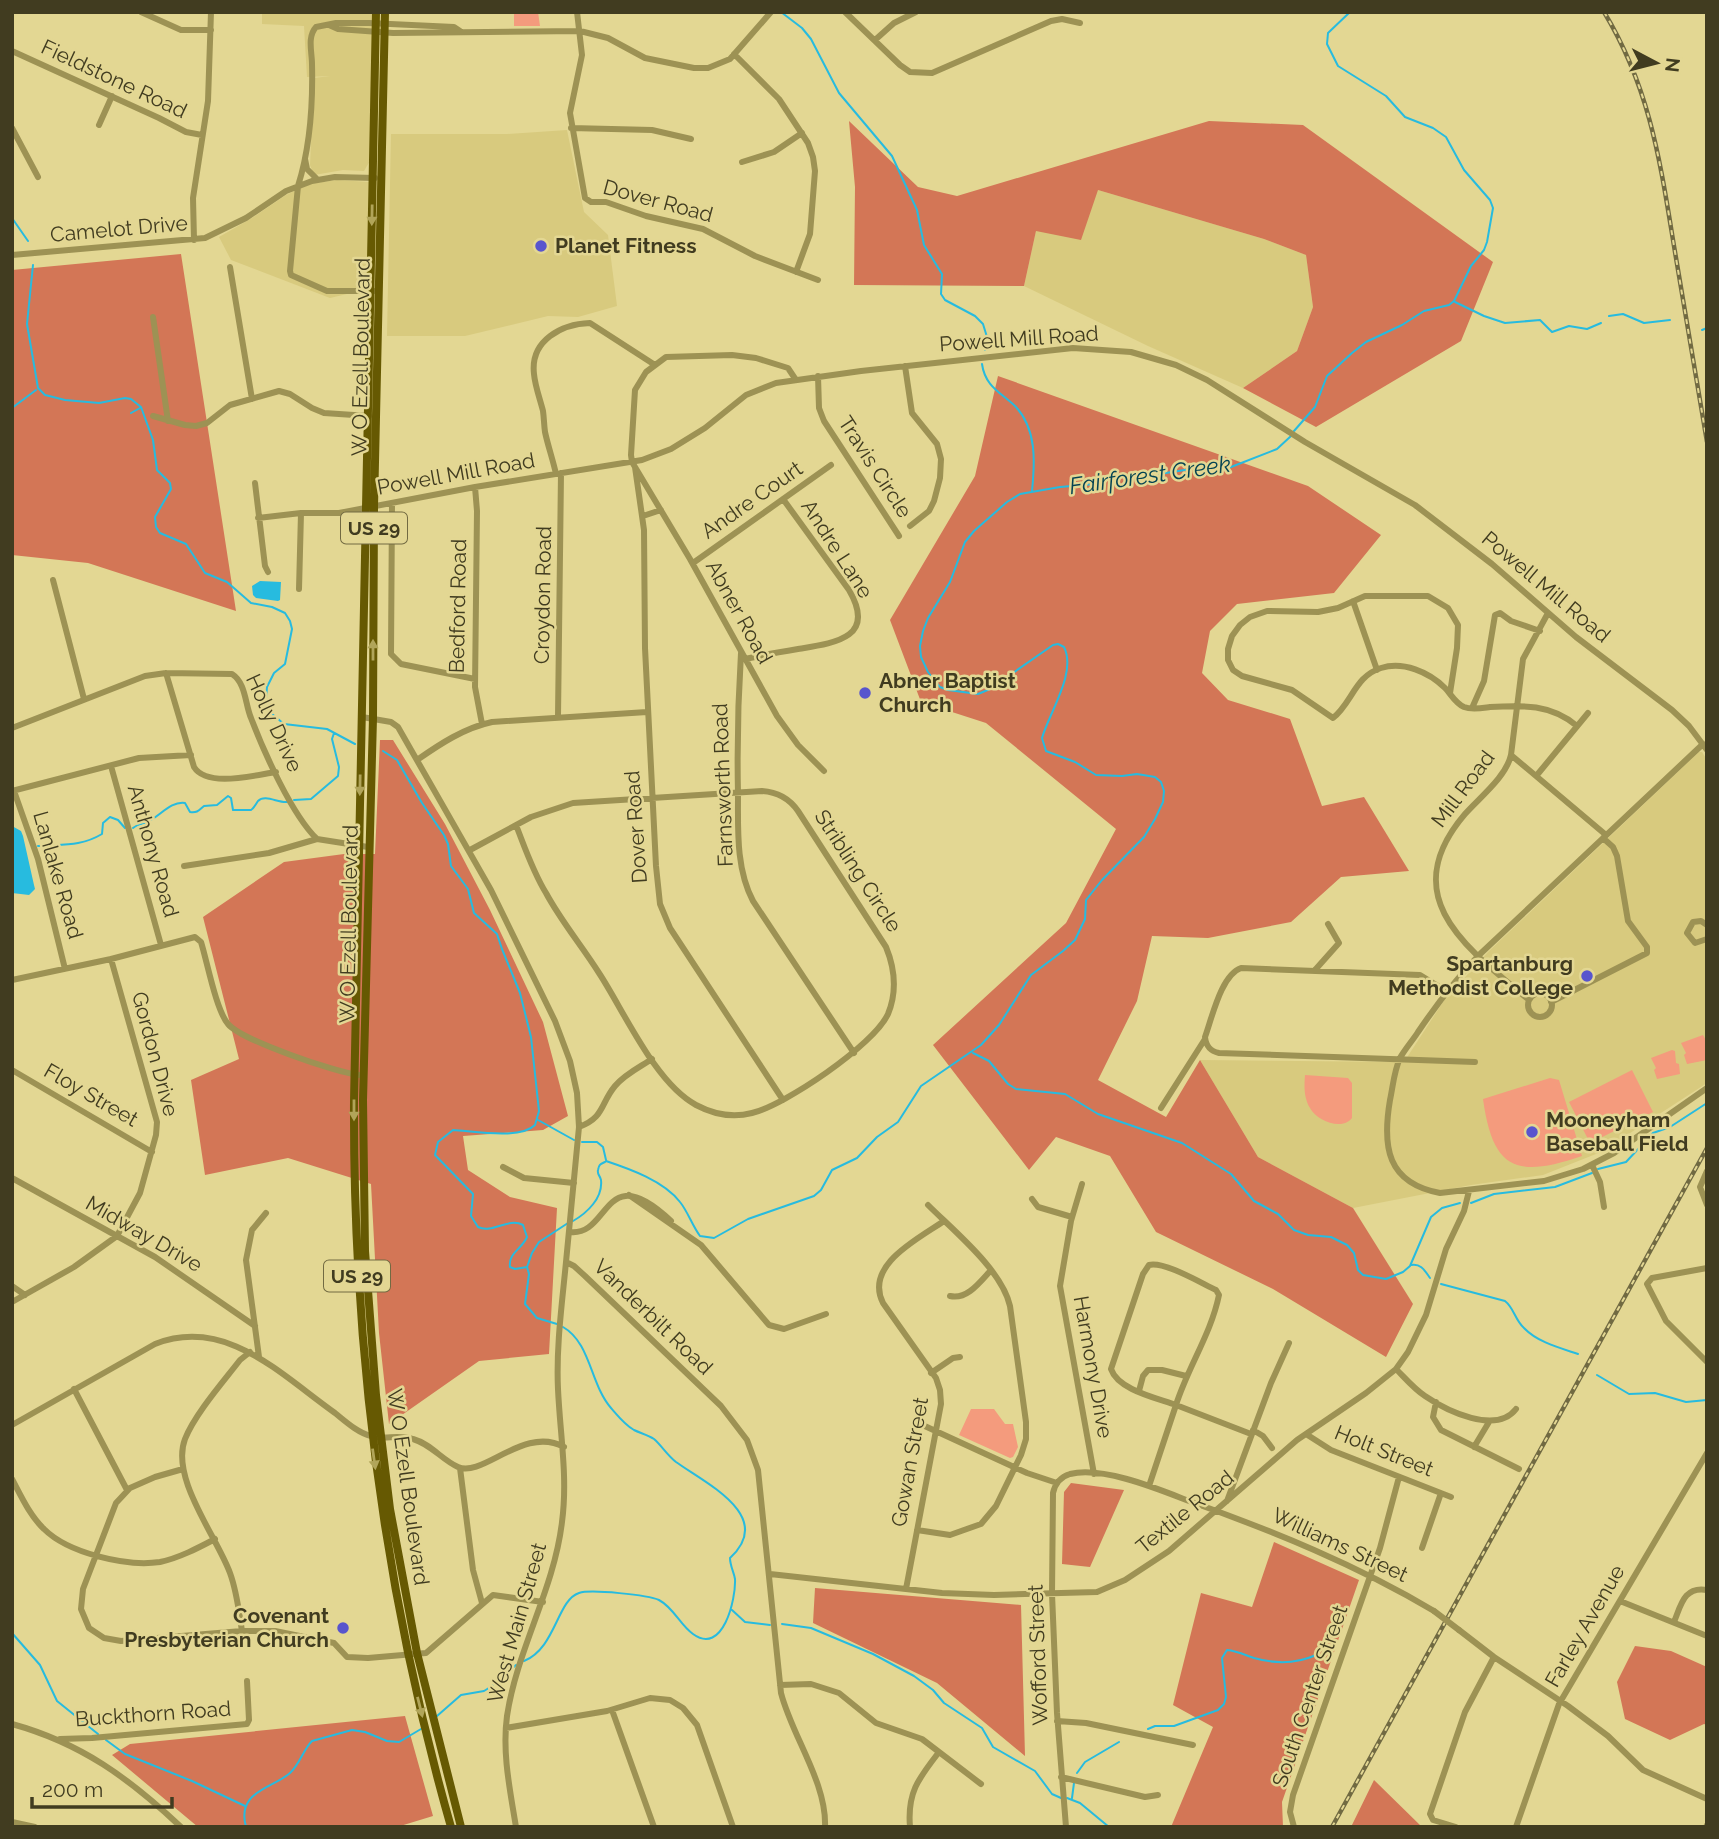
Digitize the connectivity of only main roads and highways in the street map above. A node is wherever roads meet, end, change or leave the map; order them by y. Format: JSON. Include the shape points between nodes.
{"nodes":[{"id":1,"x":376,"y":12,"type":"edge"},
{"id":2,"x":385,"y":12,"type":"edge"},
{"id":3,"x":380,"y":28,"type":"junction"},
{"id":4,"x":369,"y":507,"type":"junction"},
{"id":5,"x":364,"y":848,"type":"junction"},
{"id":6,"x":367,"y":1348,"type":"junction"},
{"id":7,"x":412,"y":1653,"type":"junction"},
{"id":8,"x":456,"y":1826,"type":"edge"}],
"edges":[{"from":1,"to":3,"type":"main road","name":"W O Ezell Boulevard","number":"US 29"},
{"from":2,"to":3,"type":"main road","name":"W O Ezell Boulevard","number":"US 29"},
{"from":3,"to":4,"type":"main road","name":"W O Ezell Boulevard","number":"US 29"},
{"from":4,"to":5,"type":"main road","name":"W O Ezell Boulevard","number":"US 29","one_way":true,"via":[[362,717]]},
{"from":5,"to":4,"type":"main road","name":"W O Ezell Boulevard","number":"US 29","one_way":true,"via":[[373,718]]},
{"from":5,"to":6,"type":"main road","name":"W O Ezell Boulevard","number":"US 29","via":[[358,1158]]},
{"from":6,"to":7,"type":"main road","name":"W O Ezell Boulevard","number":"US 29"},
{"from":6,"to":7,"type":"main road","name":"W O Ezell Boulevard","number":"US 29","one_way":true,"via":[[371,1436],[391,1569]]},
{"from":7,"to":8,"type":"main road","name":"W O Ezell Boulevard","number":"US 29"}]}
